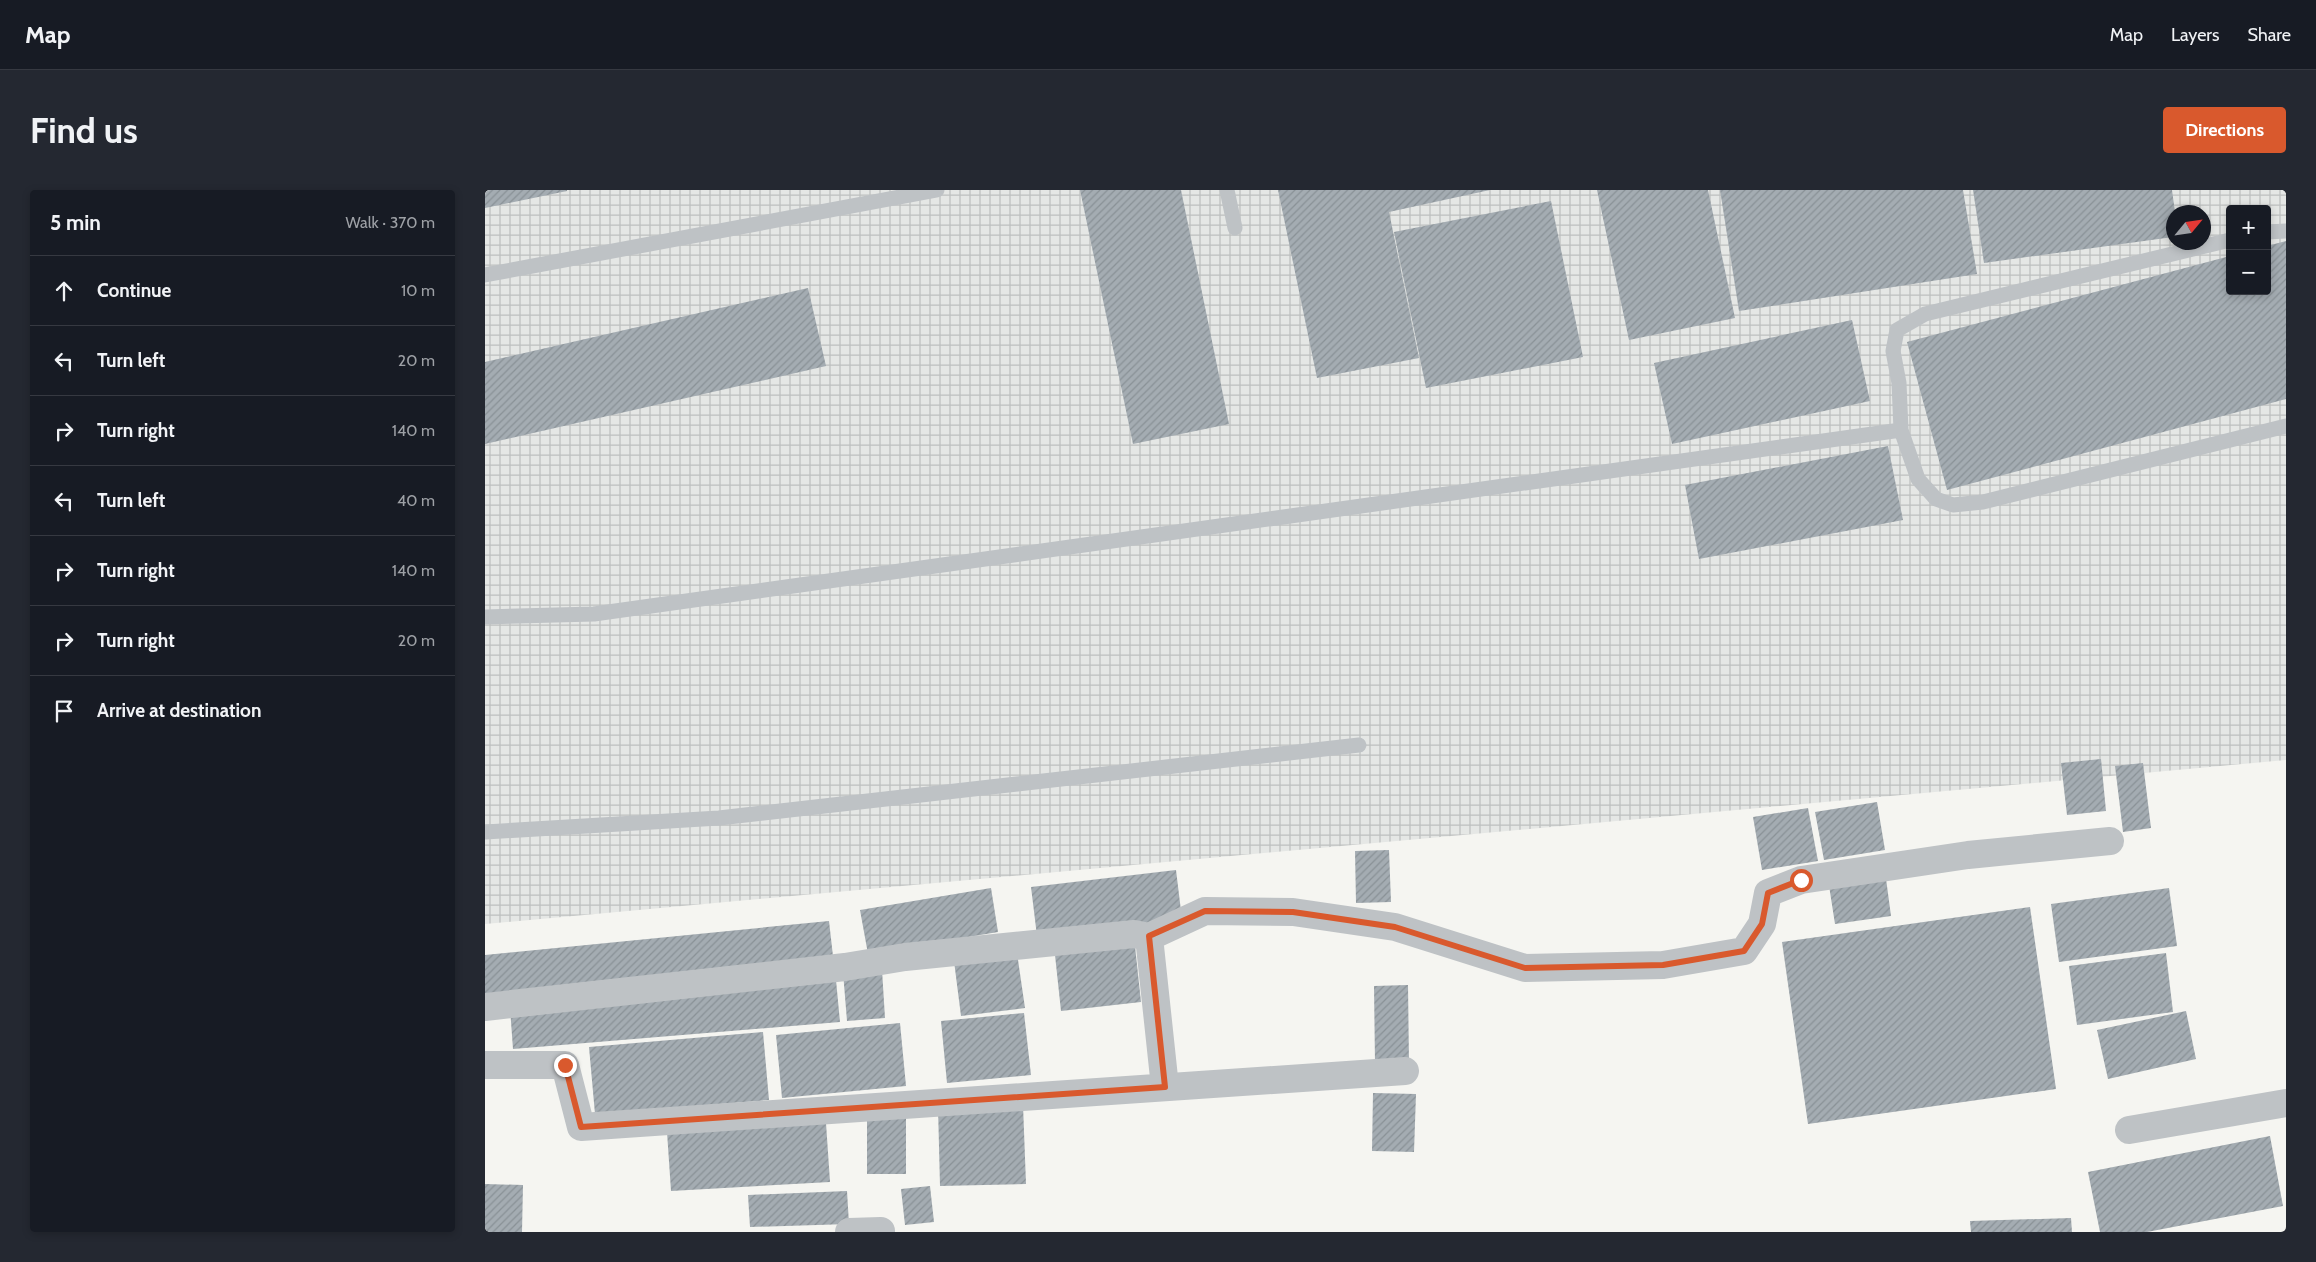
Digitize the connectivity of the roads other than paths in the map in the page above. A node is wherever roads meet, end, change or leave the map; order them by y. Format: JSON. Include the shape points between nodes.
{"nodes":[{"id":1,"x":937,"y":190,"type":"edge"},
{"id":2,"x":1227,"y":190,"type":"edge"},
{"id":3,"x":1235,"y":228,"type":"dead end"},
{"id":4,"x":2286,"y":231,"type":"edge"},
{"id":5,"x":2271,"y":232,"type":"edge"},
{"id":6,"x":2226,"y":241,"type":"edge"},
{"id":7,"x":485,"y":275,"type":"edge"},
{"id":8,"x":2286,"y":426,"type":"edge"},
{"id":9,"x":1901,"y":430,"type":"junction"},
{"id":10,"x":485,"y":617,"type":"edge"},
{"id":11,"x":1359,"y":745,"type":"dead end"},
{"id":12,"x":485,"y":832,"type":"edge"},
{"id":13,"x":2110,"y":841,"type":"dead end"},
{"id":14,"x":1149,"y":936,"type":"junction"},
{"id":15,"x":485,"y":1007,"type":"edge"},
{"id":16,"x":485,"y":1065,"type":"edge"},
{"id":17,"x":1405,"y":1071,"type":"dead end"},
{"id":18,"x":1165,"y":1087,"type":"junction"},
{"id":19,"x":2286,"y":1103,"type":"edge"},
{"id":20,"x":2129,"y":1130,"type":"dead end"},
{"id":21,"x":881,"y":1231,"type":"edge"},
{"id":22,"x":849,"y":1232,"type":"edge"}],
"edges":[{"from":1,"to":7,"type":"lane"},
{"from":2,"to":3,"type":"lane"},
{"from":4,"to":5,"type":"lane"},
{"from":6,"to":9,"type":"lane","via":[[1925,314],[1897,330],[1893,351],[1899,383]]},
{"from":8,"to":9,"type":"lane","via":[[1983,502],[1953,505],[1936,499],[1918,479]]},
{"from":9,"to":10,"type":"lane","via":[[594,614]]},
{"from":11,"to":12,"type":"lane","via":[[719,818]]},
{"from":13,"to":14,"type":"street","via":[[1968,855],[1801,880],[1768,893],[1762,924],[1744,951],[1663,965],[1525,968],[1395,927],[1293,912],[1205,911]]},
{"from":14,"to":15,"type":"street","via":[[1134,934],[905,957],[845,967]]},
{"from":14,"to":18,"type":"street"},
{"from":16,"to":18,"type":"street","via":[[565,1065],[581,1127]]},
{"from":17,"to":18,"type":"street"},
{"from":19,"to":20,"type":"street"},
{"from":21,"to":22,"type":"street"}]}
